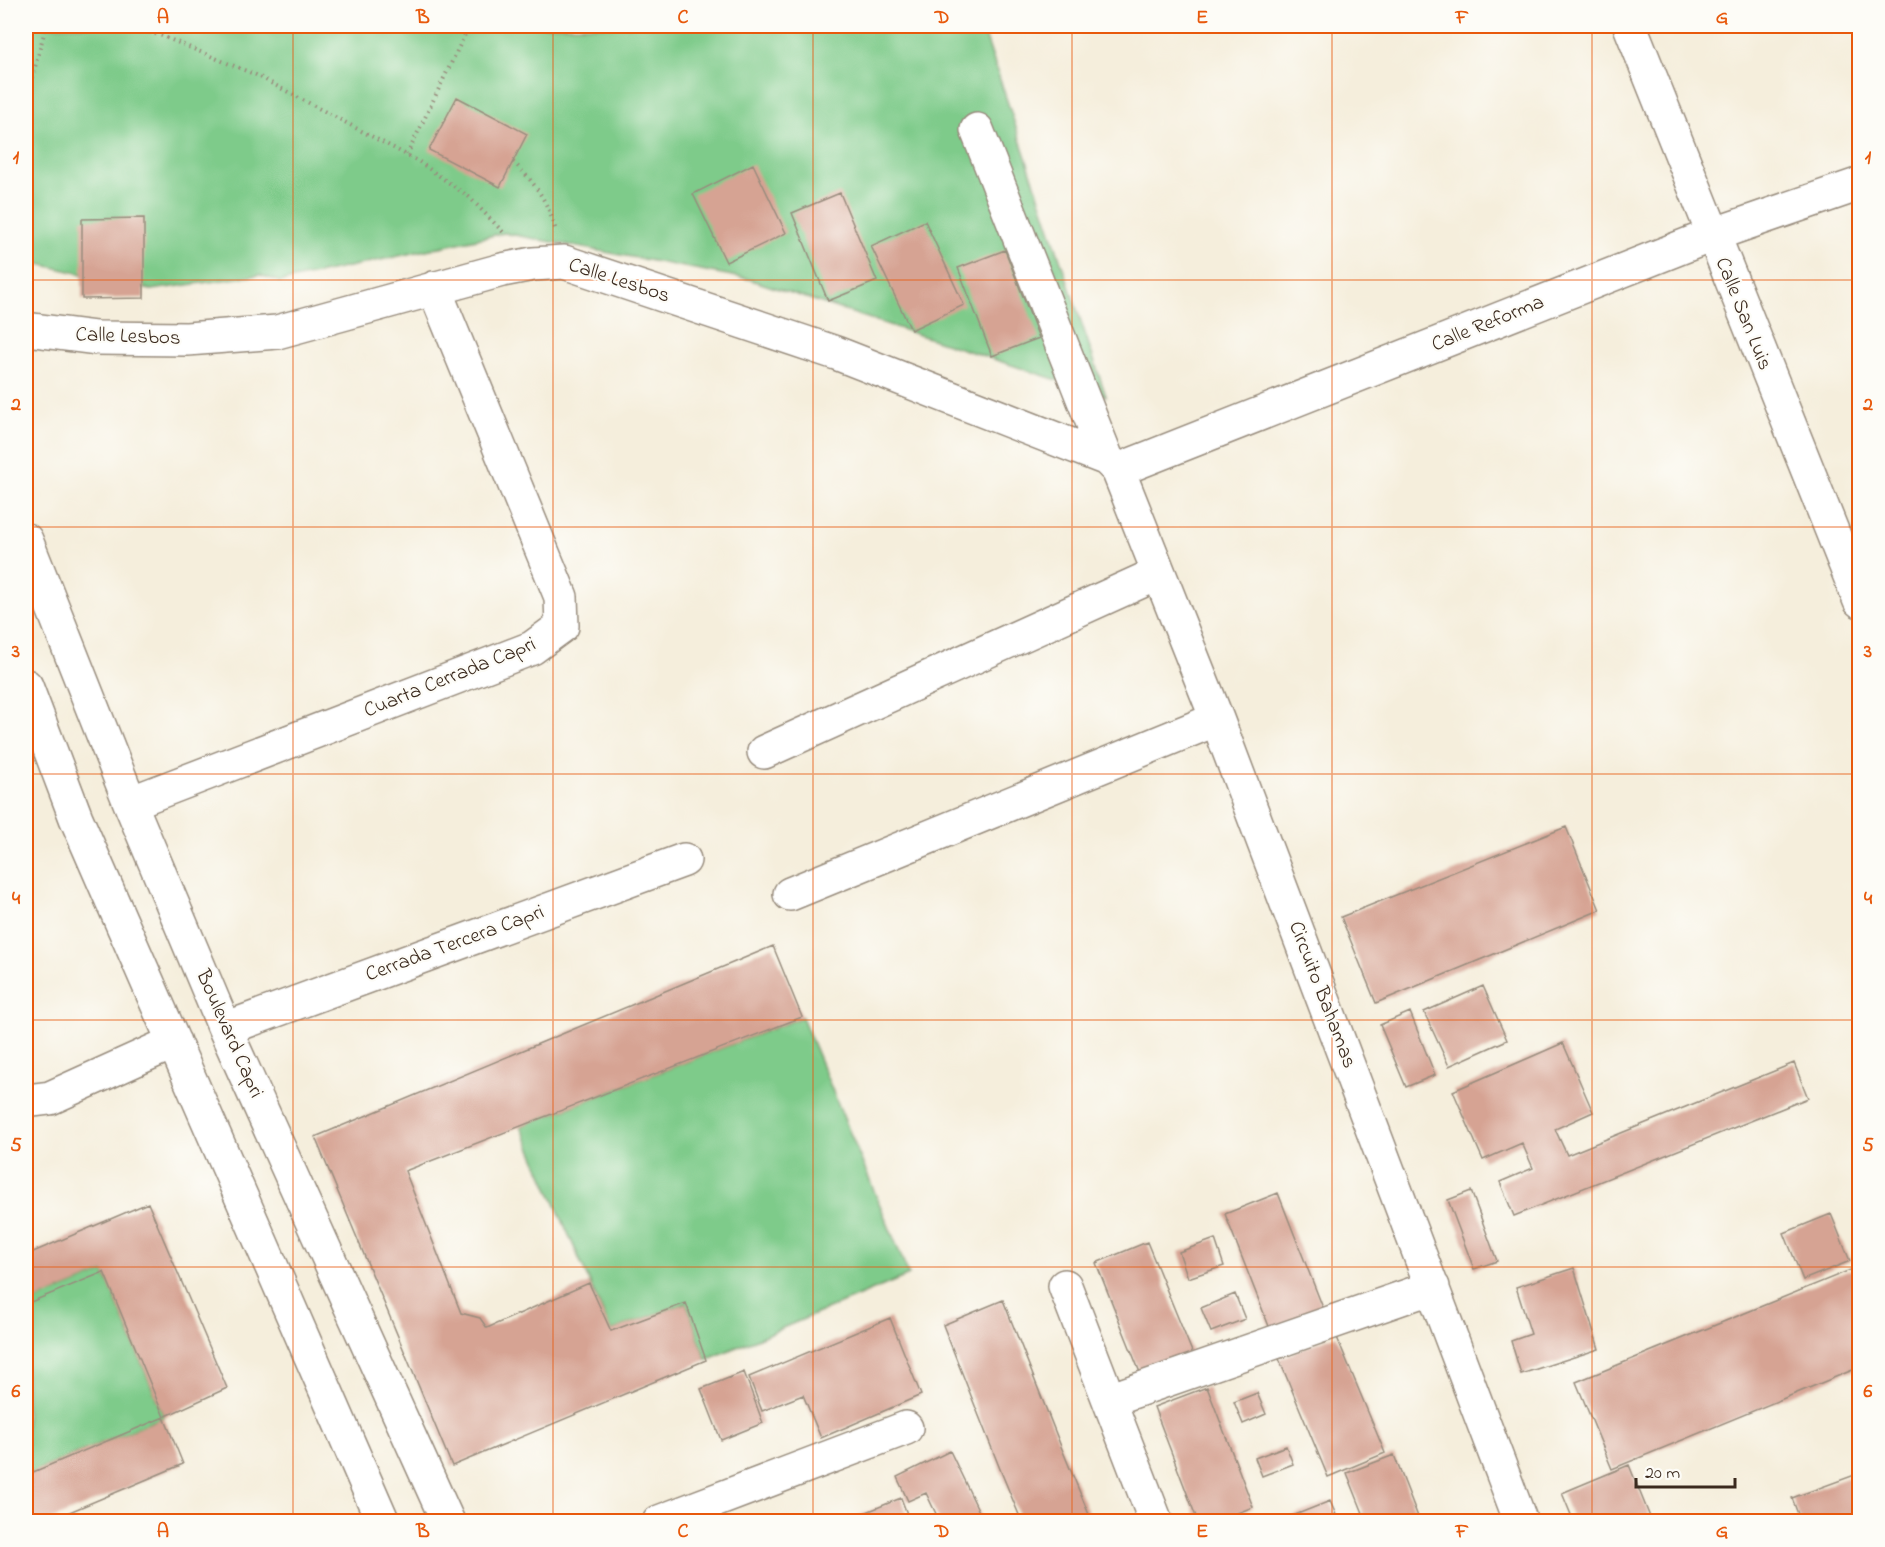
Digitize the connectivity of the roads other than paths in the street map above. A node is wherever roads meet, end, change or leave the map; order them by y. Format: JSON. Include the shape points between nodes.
{"nodes":[{"id":1,"x":1630,"y":26,"type":"edge"},
{"id":2,"x":978,"y":130,"type":"dead end"},
{"id":3,"x":1860,"y":184,"type":"edge"},
{"id":4,"x":1712,"y":235,"type":"junction"},
{"id":5,"x":434,"y":288,"type":"junction"},
{"id":6,"x":26,"y":329,"type":"edge"},
{"id":7,"x":1113,"y":464,"type":"junction"},
{"id":8,"x":26,"y":540,"type":"edge"},
{"id":9,"x":1157,"y":574,"type":"junction"},
{"id":10,"x":1860,"y":601,"type":"edge"},
{"id":11,"x":26,"y":686,"type":"edge"},
{"id":12,"x":1217,"y":719,"type":"junction"},
{"id":13,"x":764,"y":752,"type":"dead end"},
{"id":14,"x":130,"y":803,"type":"junction"},
{"id":15,"x":684,"y":860,"type":"dead end"},
{"id":16,"x":790,"y":894,"type":"dead end"},
{"id":17,"x":225,"y":1029,"type":"junction"},
{"id":18,"x":174,"y":1042,"type":"junction"},
{"id":19,"x":26,"y":1101,"type":"edge"},
{"id":20,"x":1065,"y":1286,"type":"dead end"},
{"id":21,"x":1433,"y":1287,"type":"junction"},
{"id":22,"x":1109,"y":1400,"type":"junction"},
{"id":23,"x":906,"y":1428,"type":"dead end"},
{"id":24,"x":383,"y":1521,"type":"edge"},
{"id":25,"x":448,"y":1521,"type":"edge"},
{"id":26,"x":659,"y":1521,"type":"edge"},
{"id":27,"x":1156,"y":1521,"type":"edge"},
{"id":28,"x":1520,"y":1521,"type":"edge"}],
"edges":[{"from":1,"to":4,"type":"street","name":"Calle San Luis"},
{"from":2,"to":7,"type":"street","name":"Circuito Bahamas"},
{"from":3,"to":4,"type":"street","name":"Calle Reforma"},
{"from":4,"to":7,"type":"street","name":"Calle Reforma"},
{"from":4,"to":10,"type":"street","name":"Calle San Luis"},
{"from":5,"to":6,"type":"street","name":"Calle Lesbos","via":[[277,332],[187,339],[96,338]]},
{"from":5,"to":7,"type":"street","name":"Calle Lesbos","via":[[548,263],[836,353]]},
{"from":5,"to":14,"type":"street","name":"Cuarta Cerrada Capri","via":[[561,597],[562,626],[532,648]]},
{"from":7,"to":9,"type":"street","name":"Circuito Bahamas"},
{"from":8,"to":14,"type":"street","name":"Boulevard Capri"},
{"from":9,"to":12,"type":"street","name":"Circuito Bahamas"},
{"from":9,"to":13,"type":"street"},
{"from":11,"to":18,"type":"street","via":[[76,818]]},
{"from":12,"to":16,"type":"street"},
{"from":12,"to":21,"type":"street","name":"Circuito Bahamas"},
{"from":14,"to":17,"type":"street","name":"Boulevard Capri"},
{"from":15,"to":17,"type":"street","name":"Cerrada Tercera Capri"},
{"from":17,"to":25,"type":"street","name":"Boulevard Capri"},
{"from":18,"to":19,"type":"street","via":[[50,1098]]},
{"from":18,"to":24,"type":"street"},
{"from":20,"to":22,"type":"street"},
{"from":21,"to":22,"type":"street"},
{"from":21,"to":28,"type":"street","name":"Circuito Bahamas"},
{"from":22,"to":27,"type":"street"},
{"from":23,"to":26,"type":"street"}]}
